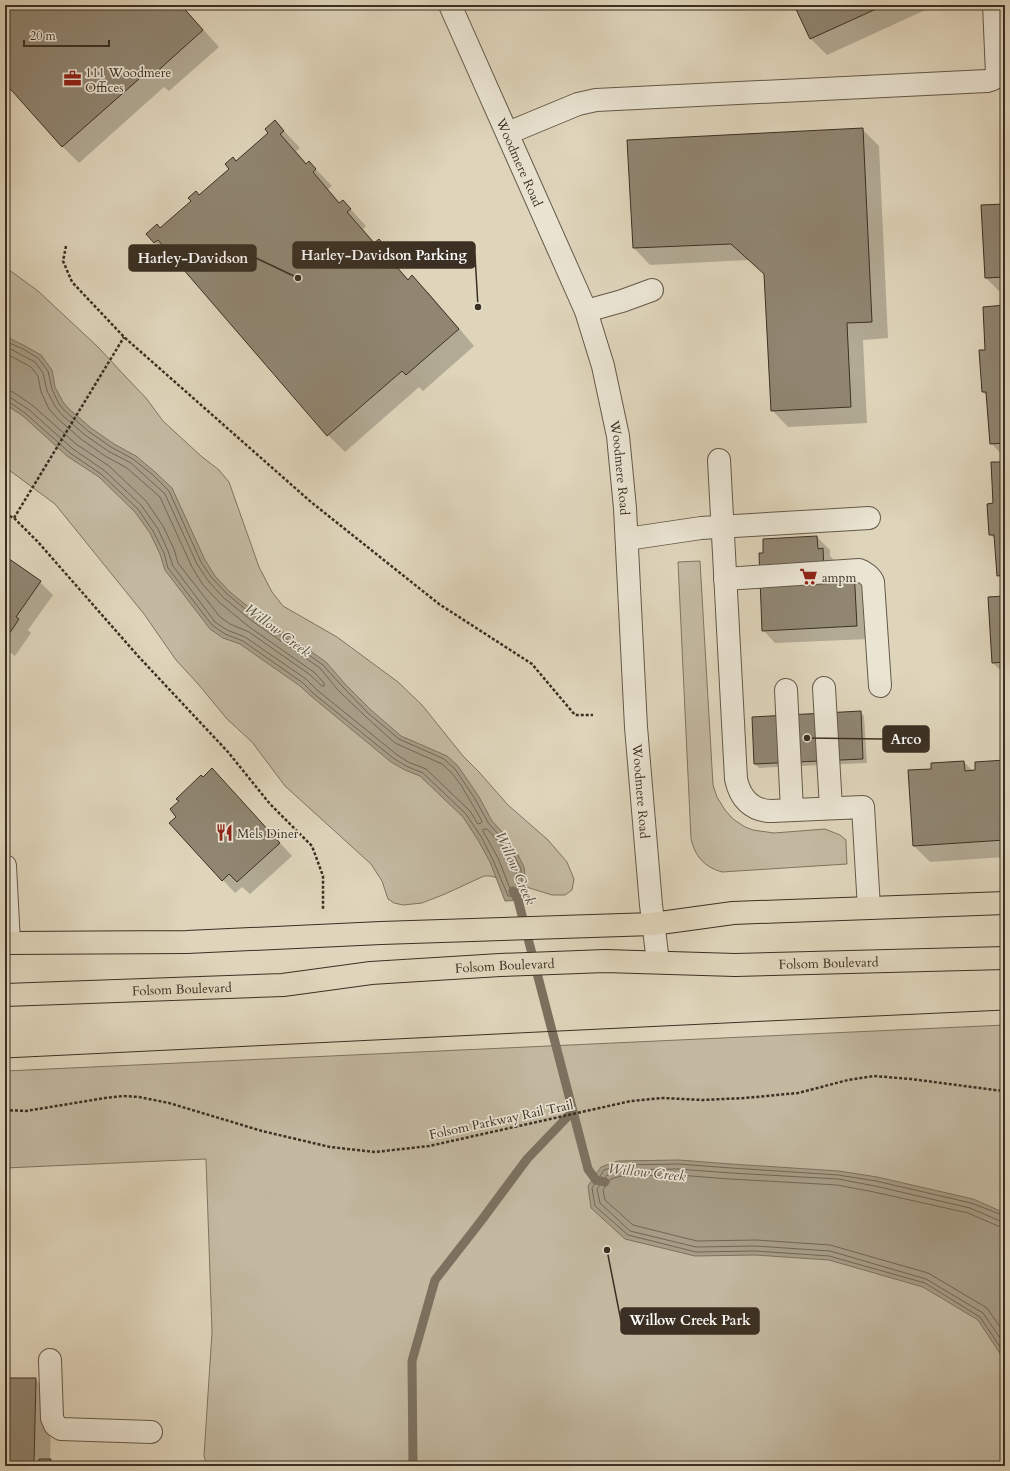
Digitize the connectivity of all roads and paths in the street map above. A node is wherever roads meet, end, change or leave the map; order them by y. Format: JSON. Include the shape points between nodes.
{"nodes":[{"id":1,"x":450,"y":5,"type":"edge"},
{"id":2,"x":994,"y":5,"type":"edge"},
{"id":3,"x":508,"y":133,"type":"junction"},
{"id":4,"x":66,"y":246,"type":"dead end"},
{"id":5,"x":652,"y":290,"type":"dead end"},
{"id":6,"x":586,"y":311,"type":"junction"},
{"id":7,"x":124,"y":337,"type":"junction"},
{"id":8,"x":719,"y":460,"type":"dead end"},
{"id":9,"x":5,"y":514,"type":"edge"},
{"id":10,"x":14,"y":518,"type":"junction"},
{"id":11,"x":869,"y":518,"type":"dead end"},
{"id":12,"x":722,"y":526,"type":"junction"},
{"id":13,"x":627,"y":539,"type":"junction"},
{"id":14,"x":725,"y":579,"type":"junction"},
{"id":15,"x":880,"y":686,"type":"dead end"},
{"id":16,"x":824,"y":688,"type":"dead end"},
{"id":17,"x":786,"y":690,"type":"dead end"},
{"id":18,"x":593,"y":715,"type":"dead end"},
{"id":19,"x":831,"y":808,"type":"junction"},
{"id":20,"x":792,"y":810,"type":"junction"},
{"id":21,"x":5,"y":866,"type":"edge"},
{"id":22,"x":1005,"y":903,"type":"edge"},
{"id":23,"x":870,"y":908,"type":"junction"},
{"id":24,"x":653,"y":924,"type":"junction"},
{"id":25,"x":323,"y":936,"type":"junction"},
{"id":26,"x":7,"y":943,"type":"edge"},
{"id":27,"x":1005,"y":958,"type":"edge"},
{"id":28,"x":658,"y":962,"type":"junction"},
{"id":29,"x":5,"y":995,"type":"edge"},
{"id":30,"x":1005,"y":1091,"type":"edge"},
{"id":31,"x":5,"y":1110,"type":"edge"},
{"id":32,"x":50,"y":1360,"type":"dead end"},
{"id":33,"x":151,"y":1432,"type":"dead end"}],
"edges":[{"from":1,"to":3,"type":"street","name":"Woodmere Road"},
{"from":2,"to":3,"type":"street","via":[[996,74],[988,81],[596,100],[578,104]]},
{"from":3,"to":6,"type":"street","name":"Woodmere Road"},
{"from":4,"to":7,"type":"path","via":[[63,262],[72,282]]},
{"from":5,"to":6,"type":"street"},
{"from":6,"to":13,"type":"street","name":"Woodmere Road","via":[[603,366],[618,436]]},
{"from":7,"to":10,"type":"path"},
{"from":7,"to":18,"type":"path","via":[[311,502],[439,604],[532,664],[575,715]]},
{"from":8,"to":12,"type":"street"},
{"from":9,"to":10,"type":"path"},
{"from":10,"to":25,"type":"path","via":[[228,752],[270,804],[312,846],[323,876]]},
{"from":11,"to":12,"type":"street"},
{"from":12,"to":13,"type":"street"},
{"from":12,"to":14,"type":"street"},
{"from":13,"to":24,"type":"street","name":"Woodmere Road","via":[[636,727]]},
{"from":14,"to":15,"type":"street","via":[[859,570],[864,572],[873,582]]},
{"from":14,"to":20,"type":"street","via":[[734,756],[738,788],[745,800],[755,808],[767,811]]},
{"from":16,"to":19,"type":"street"},
{"from":17,"to":20,"type":"street"},
{"from":19,"to":20,"type":"street"},
{"from":19,"to":23,"type":"street","via":[[863,807]]},
{"from":21,"to":26,"type":"street"},
{"from":22,"to":23,"type":"main road"},
{"from":23,"to":24,"type":"main road","via":[[733,913]]},
{"from":24,"to":25,"type":"main road"},
{"from":24,"to":28,"type":"street","name":"Woodmere Road"},
{"from":25,"to":26,"type":"main road","via":[[187,942]]},
{"from":27,"to":28,"type":"main road","name":"Folsom Boulevard","via":[[735,966]]},
{"from":28,"to":29,"type":"main road","name":"Folsom Boulevard","via":[[605,961],[500,965],[371,973],[283,984]]},
{"from":30,"to":31,"type":"path","name":"Folsom Parkway Rail Trail","via":[[874,1076],[798,1093],[745,1098],[664,1098],[631,1101],[429,1146],[375,1152],[330,1147],[139,1097],[105,1098],[26,1111]]},
{"from":32,"to":33,"type":"street","via":[[52,1418],[55,1425],[61,1429]]}]}
